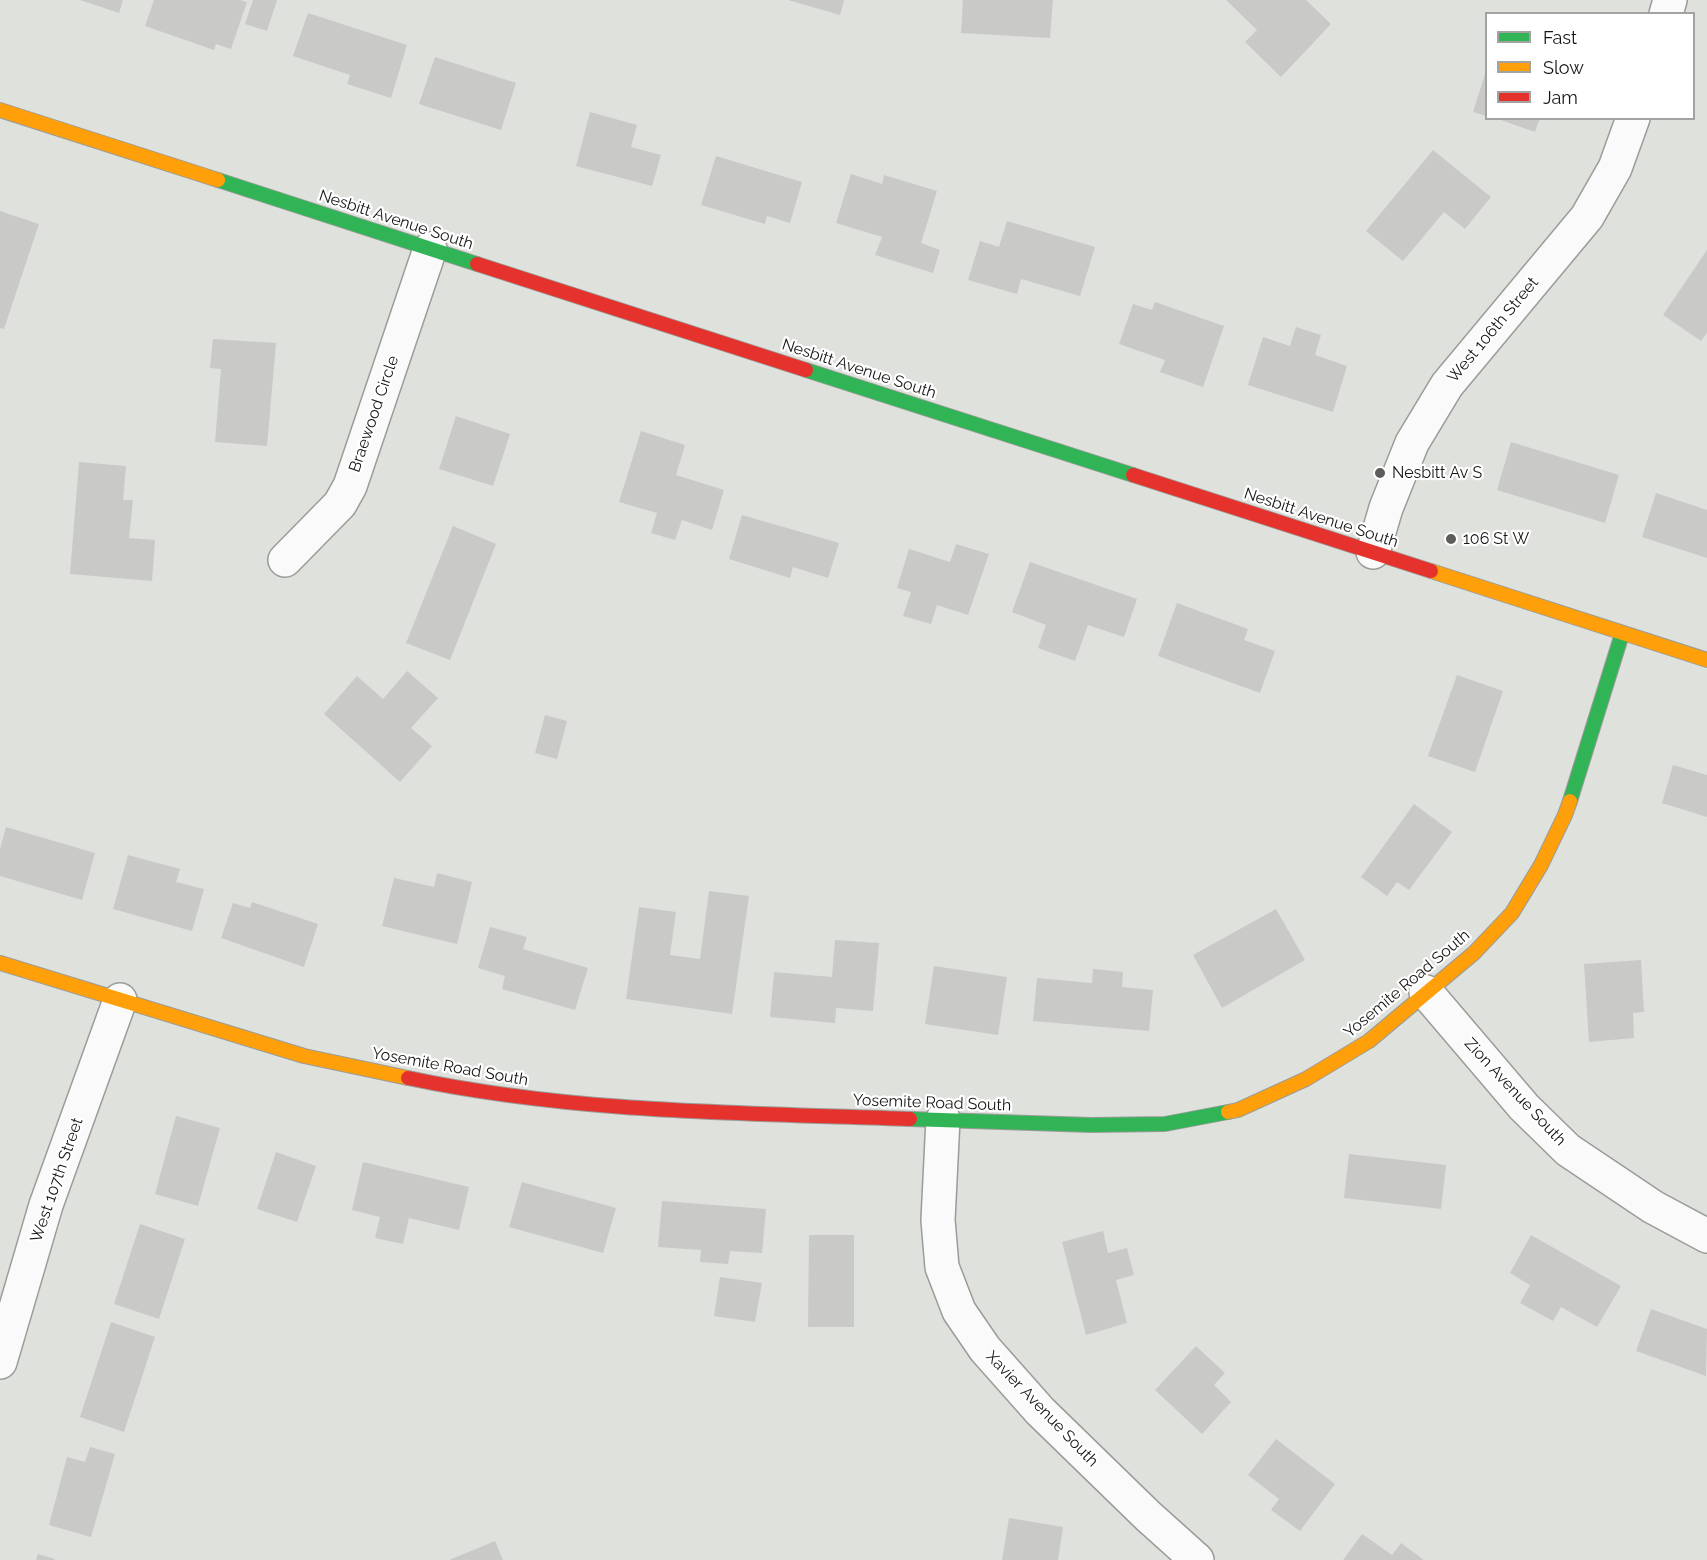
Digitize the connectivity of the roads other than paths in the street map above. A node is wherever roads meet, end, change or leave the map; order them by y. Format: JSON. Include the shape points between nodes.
{"nodes":[{"id":1,"x":0,"y":110,"type":"edge"},
{"id":2,"x":1632,"y":120,"type":"edge"},
{"id":3,"x":430,"y":249,"type":"junction"},
{"id":4,"x":1372,"y":552,"type":"junction"},
{"id":5,"x":285,"y":560,"type":"dead end"},
{"id":6,"x":1622,"y":634,"type":"junction"},
{"id":7,"x":1707,"y":660,"type":"edge"},
{"id":8,"x":0,"y":963,"type":"edge"},
{"id":9,"x":1426,"y":992,"type":"junction"},
{"id":10,"x":120,"y":1000,"type":"junction"},
{"id":11,"x":943,"y":1119,"type":"junction"},
{"id":12,"x":1707,"y":1236,"type":"edge"},
{"id":13,"x":0,"y":1362,"type":"edge"},
{"id":14,"x":1197,"y":1560,"type":"edge"}],
"edges":[{"from":1,"to":3,"type":"street","name":"Nesbitt Avenue South"},
{"from":2,"to":4,"type":"street","name":"West 106th Street","via":[[1615,168],[1587,217],[1447,385],[1412,443]]},
{"from":3,"to":4,"type":"street","name":"Nesbitt Avenue South"},
{"from":3,"to":5,"type":"street","name":"Braewood Circle","via":[[350,486],[340,504]]},
{"from":4,"to":6,"type":"street","name":"Nesbitt Avenue South"},
{"from":6,"to":7,"type":"street","name":"Nesbitt Avenue South"},
{"from":6,"to":9,"type":"street","name":"Yosemite Road South","via":[[1565,815],[1541,865],[1512,913],[1474,953]]},
{"from":8,"to":10,"type":"street","name":"Yosemite Road South"},
{"from":9,"to":11,"type":"street","name":"Yosemite Road South","via":[[1369,1041],[1306,1079],[1238,1110],[1165,1124]]},
{"from":9,"to":12,"type":"street","name":"Zion Avenue South","via":[[1524,1107],[1568,1150],[1653,1207]]},
{"from":10,"to":11,"type":"street","name":"Yosemite Road South","via":[[304,1056],[443,1085],[561,1102],[691,1111]]},
{"from":10,"to":13,"type":"street","name":"West 107th Street","via":[[46,1205]]},
{"from":11,"to":14,"type":"street","name":"Xavier Avenue South","via":[[938,1220],[942,1267],[959,1311],[985,1349],[1040,1411]]}]}
